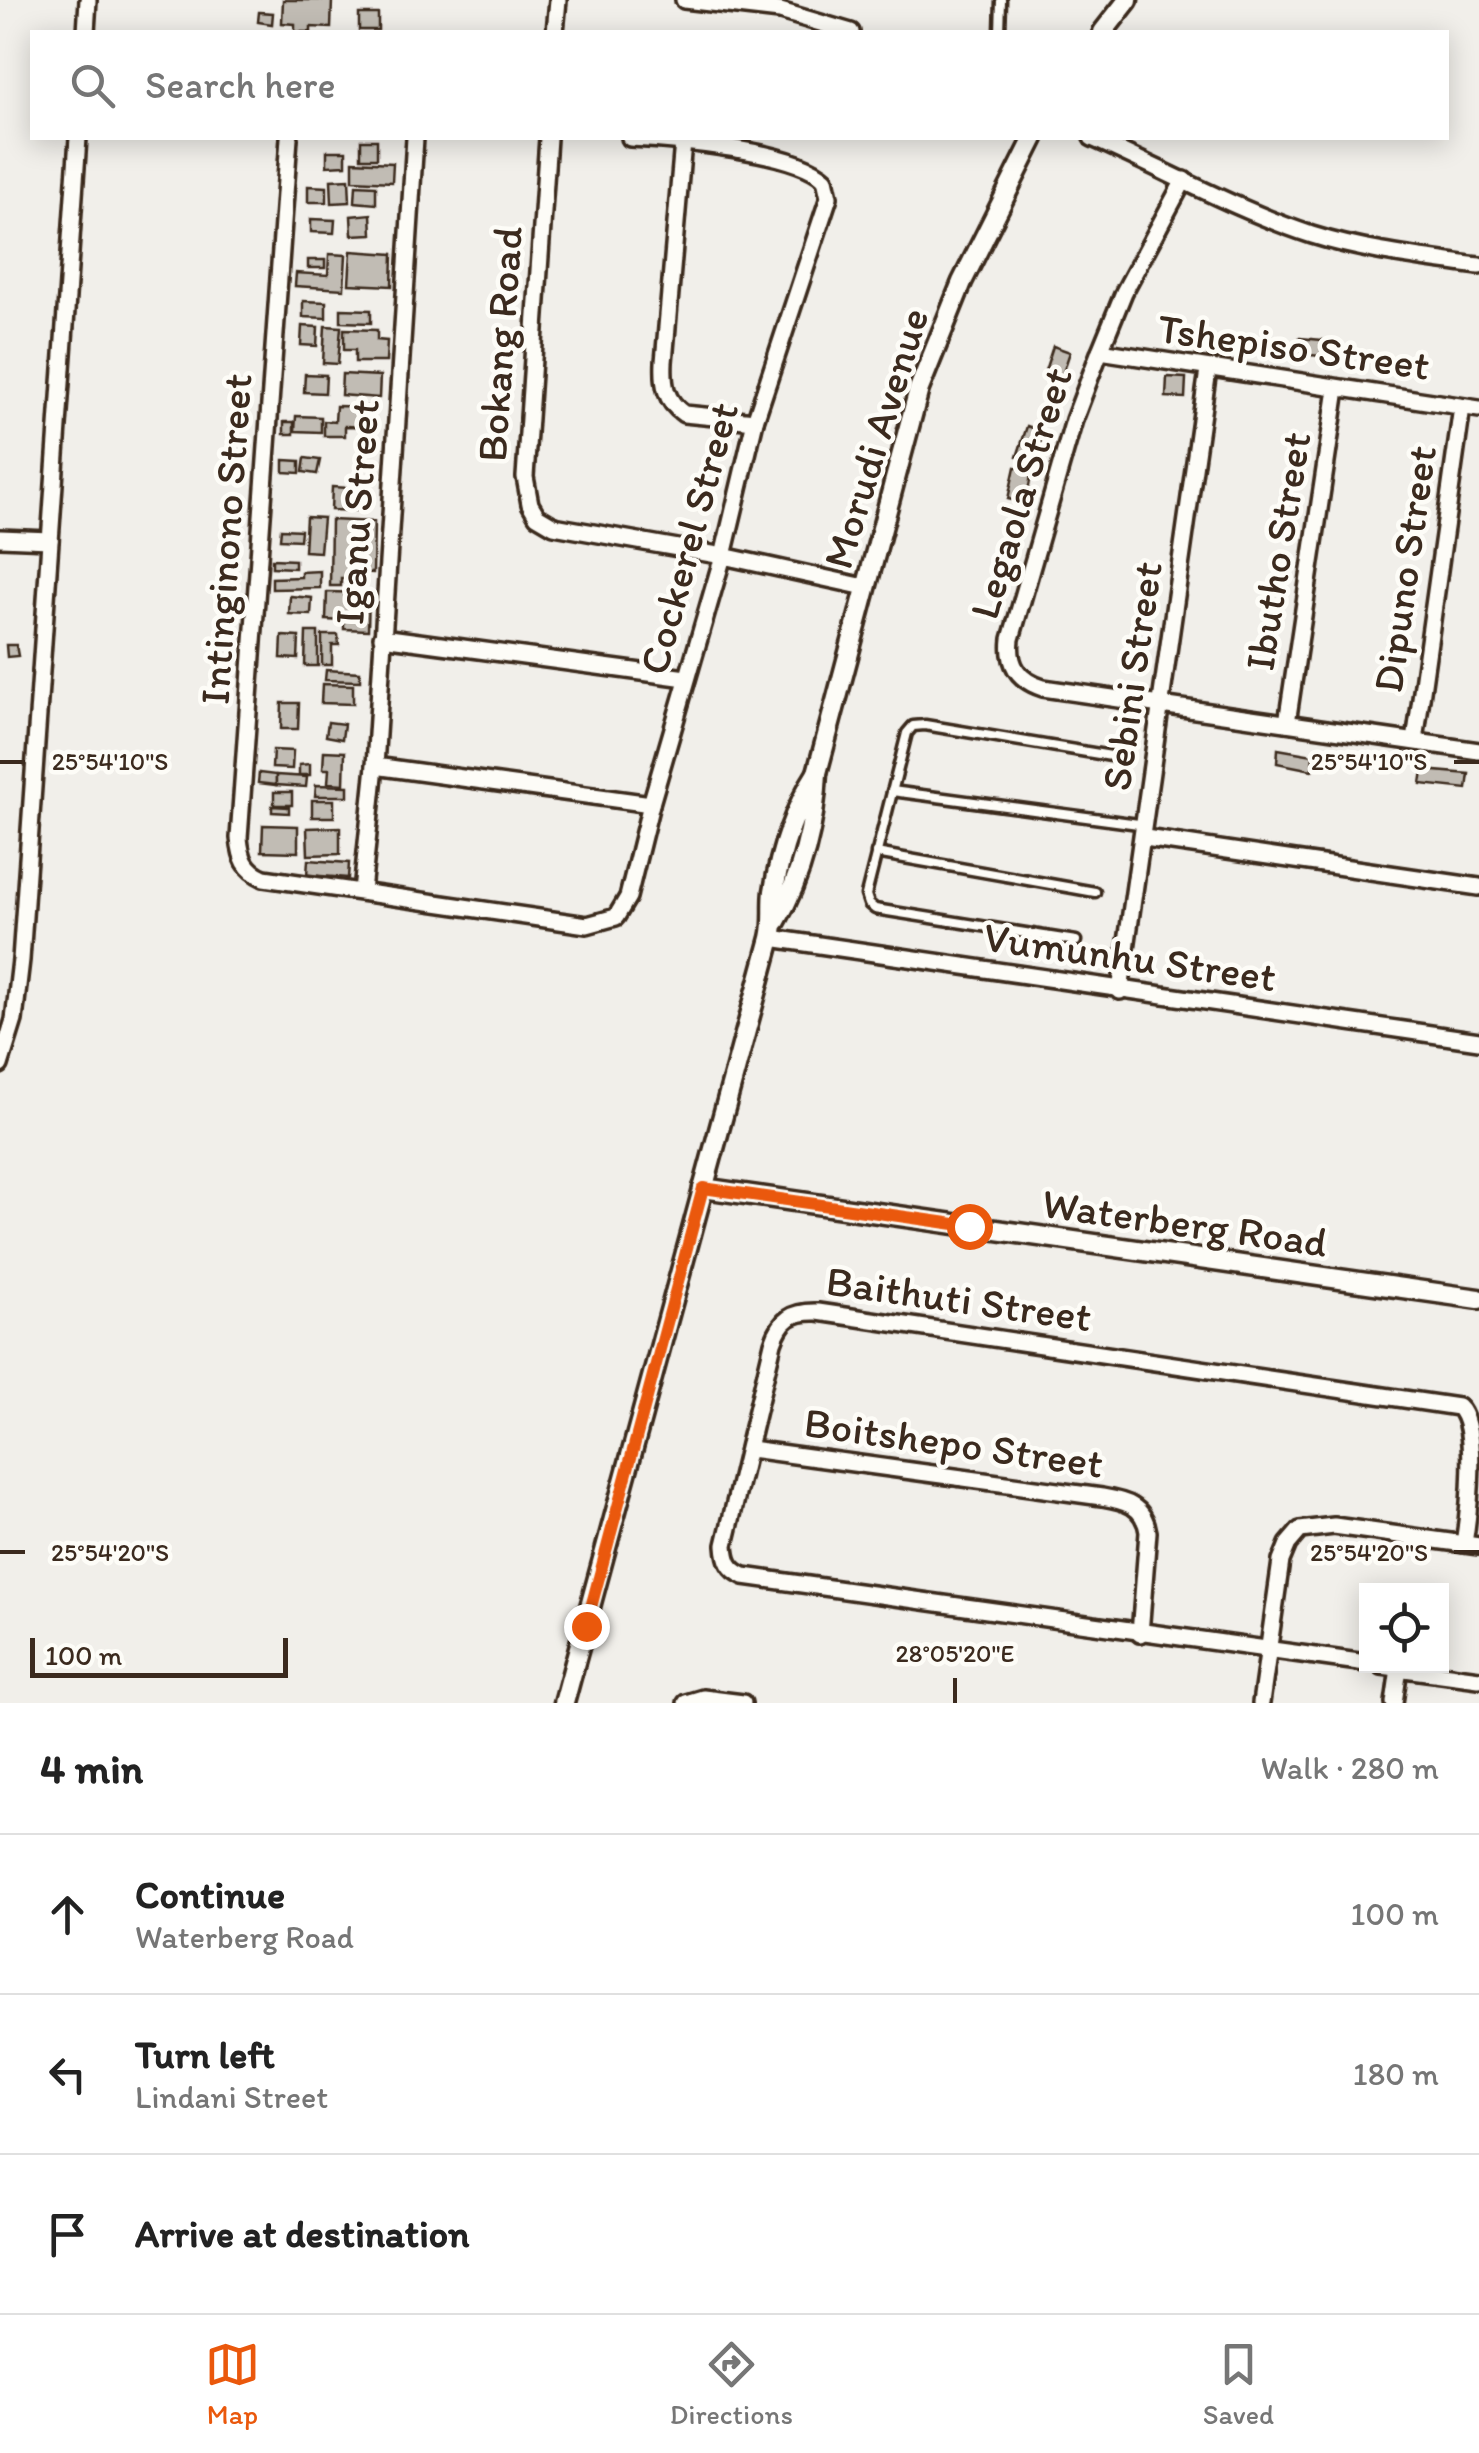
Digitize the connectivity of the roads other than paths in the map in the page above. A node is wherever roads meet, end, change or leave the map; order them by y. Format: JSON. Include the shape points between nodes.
{"nodes":[{"id":1,"x":88,"y":0,"type":"edge"},
{"id":2,"x":558,"y":0,"type":"edge"},
{"id":3,"x":684,"y":0,"type":"edge"},
{"id":4,"x":1001,"y":0,"type":"edge"},
{"id":5,"x":1128,"y":0,"type":"edge"},
{"id":6,"x":86,"y":30,"type":"edge"},
{"id":7,"x":556,"y":30,"type":"edge"},
{"id":8,"x":845,"y":30,"type":"edge"},
{"id":9,"x":1000,"y":30,"type":"edge"},
{"id":10,"x":1104,"y":30,"type":"edge"},
{"id":11,"x":78,"y":140,"type":"edge"},
{"id":12,"x":289,"y":140,"type":"edge"},
{"id":13,"x":415,"y":140,"type":"edge"},
{"id":14,"x":548,"y":140,"type":"edge"},
{"id":15,"x":656,"y":140,"type":"edge"},
{"id":16,"x":1033,"y":140,"type":"edge"},
{"id":17,"x":1096,"y":140,"type":"edge"},
{"id":18,"x":683,"y":142,"type":"junction"},
{"id":19,"x":1184,"y":180,"type":"junction"},
{"id":20,"x":1479,"y":266,"type":"edge"},
{"id":21,"x":1100,"y":351,"type":"junction"},
{"id":22,"x":1208,"y":370,"type":"junction"},
{"id":23,"x":1337,"y":389,"type":"junction"},
{"id":24,"x":1471,"y":408,"type":"edge"},
{"id":25,"x":755,"y":421,"type":"junction"},
{"id":26,"x":0,"y":538,"type":"edge"},
{"id":27,"x":50,"y":540,"type":"junction"},
{"id":28,"x":722,"y":556,"type":"junction"},
{"id":29,"x":865,"y":587,"type":"junction"},
{"id":30,"x":382,"y":637,"type":"junction"},
{"id":31,"x":686,"y":678,"type":"junction"},
{"id":32,"x":1160,"y":704,"type":"junction"},
{"id":33,"x":1287,"y":722,"type":"junction"},
{"id":34,"x":1415,"y":741,"type":"junction"},
{"id":35,"x":1479,"y":750,"type":"edge"},
{"id":36,"x":1111,"y":756,"type":"dead end"},
{"id":37,"x":375,"y":766,"type":"junction"},
{"id":38,"x":892,"y":791,"type":"junction"},
{"id":39,"x":651,"y":804,"type":"junction"},
{"id":40,"x":1145,"y":832,"type":"junction"},
{"id":41,"x":876,"y":853,"type":"junction"},
{"id":42,"x":1479,"y":888,"type":"edge"},
{"id":43,"x":362,"y":891,"type":"junction"},
{"id":44,"x":1095,"y":892,"type":"dead end"},
{"id":45,"x":616,"y":917,"type":"joint"},
{"id":46,"x":773,"y":931,"type":"junction"},
{"id":47,"x":1076,"y":941,"type":"dead end"},
{"id":48,"x":1120,"y":991,"type":"junction"},
{"id":49,"x":1479,"y":1041,"type":"edge"},
{"id":50,"x":0,"y":1064,"type":"edge"},
{"id":51,"x":703,"y":1188,"type":"junction"},
{"id":52,"x":1479,"y":1300,"type":"edge"},
{"id":53,"x":750,"y":1448,"type":"junction"},
{"id":54,"x":1471,"y":1545,"type":"edge"},
{"id":55,"x":1140,"y":1634,"type":"junction"},
{"id":56,"x":1268,"y":1648,"type":"junction"},
{"id":57,"x":1359,"y":1662,"type":"edge"},
{"id":58,"x":1398,"y":1673,"type":"edge"},
{"id":59,"x":1435,"y":1673,"type":"edge"},
{"id":60,"x":1479,"y":1679,"type":"edge"},
{"id":61,"x":564,"y":1703,"type":"edge"},
{"id":62,"x":686,"y":1703,"type":"edge"},
{"id":63,"x":742,"y":1703,"type":"edge"},
{"id":64,"x":1260,"y":1703,"type":"edge"},
{"id":65,"x":1394,"y":1703,"type":"edge"}],
"edges":[{"from":1,"to":6,"type":"street"},
{"from":2,"to":7,"type":"street"},
{"from":3,"to":8,"type":"street","via":[[780,11]]},
{"from":4,"to":9,"type":"lane"},
{"from":5,"to":10,"type":"street"},
{"from":11,"to":27,"type":"street"},
{"from":12,"to":43,"type":"street","name":"Intinginono Street","via":[[240,851],[248,868],[264,878]]},
{"from":13,"to":30,"type":"street","name":"Iganu Street"},
{"from":14,"to":28,"type":"street","name":"Bokang Road","via":[[525,477],[530,504],[554,526]]},
{"from":15,"to":18,"type":"street"},
{"from":16,"to":29,"type":"street","name":"Morudi Avenue","via":[[940,331]]},
{"from":17,"to":19,"type":"street"},
{"from":18,"to":25,"type":"street","via":[[666,391],[684,414]]},
{"from":18,"to":25,"type":"street","name":"Cockerel Street","via":[[808,167],[825,178],[830,197]]},
{"from":19,"to":20,"type":"street","via":[[1314,236]]},
{"from":19,"to":21,"type":"street","name":"Legaola Street"},
{"from":21,"to":22,"type":"street","name":"Tshepiso Street"},
{"from":21,"to":32,"type":"street","name":"Legaola Street","via":[[1074,420],[1011,659],[1031,684]]},
{"from":22,"to":23,"type":"street","name":"Tshepiso Street"},
{"from":22,"to":32,"type":"street","name":"Sebini Street"},
{"from":23,"to":24,"type":"street","name":"Tshepiso Street"},
{"from":23,"to":33,"type":"street","name":"Ibutho Street"},
{"from":24,"to":34,"type":"street","name":"Dipuno Street"},
{"from":25,"to":28,"type":"street","name":"Cockerel Street"},
{"from":26,"to":27,"type":"street"},
{"from":27,"to":50,"type":"street","via":[[19,989]]},
{"from":28,"to":29,"type":"street","name":"Bokang Road"},
{"from":28,"to":31,"type":"street","name":"Cockerel Street"},
{"from":29,"to":46,"type":"street","name":"Morudi Avenue","via":[[816,773],[786,845]]},
{"from":30,"to":31,"type":"street"},
{"from":30,"to":37,"type":"street","name":"Iganu Street"},
{"from":31,"to":39,"type":"street","name":"Cockerel Street"},
{"from":32,"to":33,"type":"street","name":"Legaola Street"},
{"from":32,"to":40,"type":"street","name":"Sebini Street"},
{"from":33,"to":34,"type":"street","name":"Legaola Street"},
{"from":34,"to":35,"type":"street","name":"Legaola Street"},
{"from":36,"to":38,"type":"lane","via":[[913,726]]},
{"from":37,"to":39,"type":"street"},
{"from":37,"to":43,"type":"street","name":"Iganu Street"},
{"from":38,"to":40,"type":"lane"},
{"from":38,"to":41,"type":"lane"},
{"from":39,"to":45,"type":"street","name":"Cockerel Street","via":[[628,897]]},
{"from":40,"to":42,"type":"street"},
{"from":40,"to":48,"type":"street","name":"Sebini Street"},
{"from":41,"to":44,"type":"lane"},
{"from":41,"to":47,"type":"lane","via":[[866,895],[875,909]]},
{"from":43,"to":45,"type":"street","name":"Intinginono Street","via":[[586,925]]},
{"from":46,"to":48,"type":"street","name":"Vumunhu Street"},
{"from":46,"to":51,"type":"street","name":"Morudi Avenue"},
{"from":48,"to":49,"type":"street","name":"Vumunhu Street"},
{"from":51,"to":52,"type":"street","name":"Waterberg Road"},
{"from":51,"to":61,"type":"street","name":"Morudi Avenue"},
{"from":53,"to":54,"type":"street","name":"Baithuti Street","via":[[777,1331],[796,1313],[818,1312],[1458,1407],[1472,1419],[1477,1442]]},
{"from":53,"to":55,"type":"street","name":"Boitshepo Street","via":[[1134,1505],[1148,1532]]},
{"from":53,"to":55,"type":"street","name":"Baithuti Street","via":[[725,1545],[729,1565],[744,1576]]},
{"from":54,"to":56,"type":"street","via":[[1323,1525],[1300,1530],[1281,1561]]},
{"from":55,"to":56,"type":"street","name":"Baithuti Street"},
{"from":56,"to":57,"type":"street","name":"Baithuti Street"},
{"from":56,"to":64,"type":"street"},
{"from":58,"to":65,"type":"street"},
{"from":59,"to":60,"type":"street"},
{"from":62,"to":63,"type":"street"}]}
